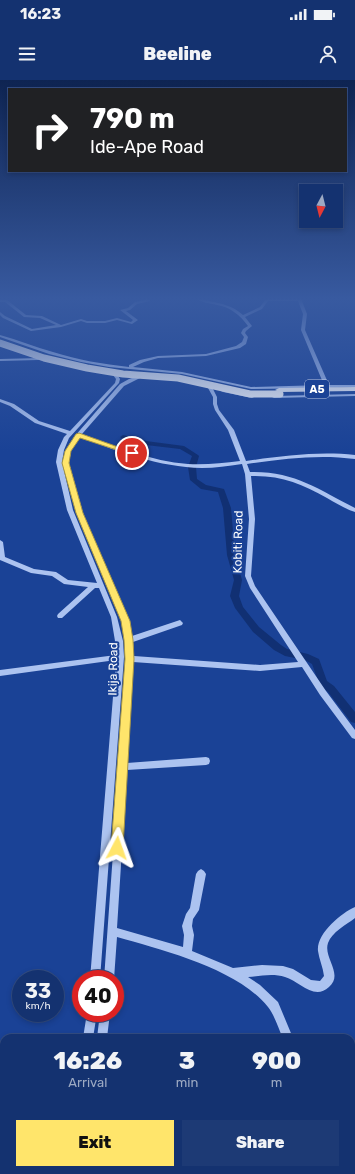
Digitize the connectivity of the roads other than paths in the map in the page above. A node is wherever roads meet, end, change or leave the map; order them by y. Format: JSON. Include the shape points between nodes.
{"nodes":[{"id":1,"x":9,"y":349,"type":"edge"},
{"id":2,"x":18,"y":349,"type":"edge"},
{"id":3,"x":31,"y":349,"type":"edge"},
{"id":4,"x":38,"y":349,"type":"edge"},
{"id":5,"x":229,"y":349,"type":"edge"},
{"id":6,"x":311,"y":349,"type":"edge"},
{"id":7,"x":38,"y":359,"type":"junction"},
{"id":8,"x":0,"y":360,"type":"edge"},
{"id":9,"x":129,"y":367,"type":"junction"},
{"id":10,"x":163,"y":370,"type":"junction"},
{"id":11,"x":115,"y":375,"type":"junction"},
{"id":12,"x":140,"y":377,"type":"junction"},
{"id":13,"x":159,"y":379,"type":"junction"},
{"id":14,"x":355,"y":387,"type":"edge"},
{"id":15,"x":210,"y":388,"type":"junction"},
{"id":16,"x":328,"y":390,"type":"junction"},
{"id":17,"x":279,"y":392,"type":"junction"},
{"id":18,"x":355,"y":393,"type":"edge"},
{"id":19,"x":232,"y":394,"type":"junction"},
{"id":20,"x":214,"y":397,"type":"junction"},
{"id":21,"x":0,"y":400,"type":"edge"},
{"id":22,"x":75,"y":434,"type":"junction"},
{"id":23,"x":355,"y":457,"type":"edge"},
{"id":24,"x":243,"y":462,"type":"junction"},
{"id":25,"x":248,"y":474,"type":"junction"},
{"id":26,"x":355,"y":510,"type":"edge"},
{"id":27,"x":0,"y":542,"type":"edge"},
{"id":28,"x":1,"y":558,"type":"edge"},
{"id":29,"x":97,"y":585,"type":"junction"},
{"id":30,"x":60,"y":616,"type":"dead end"},
{"id":31,"x":180,"y":623,"type":"dead end"},
{"id":32,"x":129,"y":640,"type":"junction"},
{"id":33,"x":120,"y":657,"type":"junction"},
{"id":34,"x":300,"y":658,"type":"junction"},
{"id":35,"x":130,"y":659,"type":"junction"},
{"id":36,"x":0,"y":673,"type":"edge"},
{"id":37,"x":355,"y":736,"type":"edge"},
{"id":38,"x":206,"y":761,"type":"dead end"},
{"id":39,"x":122,"y":767,"type":"junction"},
{"id":40,"x":201,"y":874,"type":"dead end"},
{"id":41,"x":355,"y":912,"type":"edge"},
{"id":42,"x":112,"y":931,"type":"junction"},
{"id":43,"x":187,"y":954,"type":"junction"},
{"id":44,"x":96,"y":970,"type":"edge"},
{"id":45,"x":110,"y":970,"type":"edge"},
{"id":46,"x":234,"y":973,"type":"junction"},
{"id":47,"x":91,"y":1022,"type":"edge"},
{"id":48,"x":104,"y":1022,"type":"edge"},
{"id":49,"x":89,"y":1034,"type":"edge"},
{"id":50,"x":102,"y":1034,"type":"edge"},
{"id":51,"x":286,"y":1034,"type":"edge"}],
"edges":[{"from":1,"to":7,"type":"street"},
{"from":2,"to":17,"type":"highway","number":"A5","bridge":true,"via":[[44,358],[123,374],[178,378],[250,394]]},
{"from":3,"to":17,"type":"highway","number":"A5","via":[[90,365],[180,375],[251,391]]},
{"from":4,"to":9,"type":"street","via":[[68,358]]},
{"from":5,"to":9,"type":"street","via":[[206,356],[158,357]]},
{"from":6,"to":16,"type":"street"},
{"from":7,"to":8,"type":"street"},
{"from":7,"to":11,"type":"street"},
{"from":9,"to":10,"type":"street"},
{"from":10,"to":13,"type":"street"},
{"from":10,"to":16,"type":"street","via":[[251,388]]},
{"from":11,"to":12,"type":"street"},
{"from":11,"to":22,"type":"street","name":"Ikija Road","via":[[117,383]]},
{"from":12,"to":13,"type":"street"},
{"from":12,"to":22,"type":"street","name":"Ikija Road","via":[[122,385]]},
{"from":13,"to":15,"type":"street"},
{"from":14,"to":16,"type":"highway","number":"A5"},
{"from":15,"to":19,"type":"street"},
{"from":15,"to":20,"type":"street","name":"Kobiti Road"},
{"from":16,"to":17,"type":"highway","number":"A5"},
{"from":16,"to":18,"type":"highway","number":"A5"},
{"from":16,"to":19,"type":"street","via":[[258,398]]},
{"from":19,"to":20,"type":"street"},
{"from":20,"to":24,"type":"street","name":"Kobiti Road","via":[[215,404],[231,430]]},
{"from":21,"to":22,"type":"street","via":[[37,422]]},
{"from":22,"to":24,"type":"street","via":[[149,459],[199,466]]},
{"from":22,"to":29,"type":"street","name":"Ikija Road","via":[[64,443],[59,455],[60,470],[70,510]]},
{"from":22,"to":32,"type":"street","name":"Ikija Road","via":[[66,457],[67,469],[80,513],[125,621]]},
{"from":23,"to":24,"type":"street","via":[[328,453]]},
{"from":24,"to":25,"type":"street","name":"Kobiti Road"},
{"from":25,"to":26,"type":"street","via":[[279,474],[297,480]]},
{"from":25,"to":34,"type":"street","name":"Kobiti Road","via":[[252,519],[248,576]]},
{"from":27,"to":28,"type":"street"},
{"from":28,"to":29,"type":"street","via":[[33,571],[54,574],[66,582]]},
{"from":29,"to":30,"type":"street"},
{"from":29,"to":33,"type":"street","name":"Ikija Road","via":[[114,618]]},
{"from":31,"to":32,"type":"street"},
{"from":32,"to":35,"type":"street","name":"Ikija Road"},
{"from":33,"to":36,"type":"street"},
{"from":33,"to":44,"type":"street","name":"Ikija Road"},
{"from":34,"to":35,"type":"street","via":[[260,668]]},
{"from":34,"to":37,"type":"street","name":"Kobiti Road"},
{"from":35,"to":39,"type":"street","name":"Ikija Road"},
{"from":38,"to":39,"type":"street"},
{"from":39,"to":42,"type":"street","name":"Ikija Road"},
{"from":40,"to":43,"type":"street","via":[[194,910],[189,916],[187,926]]},
{"from":41,"to":46,"type":"street","via":[[334,928],[322,945],[330,975],[324,985],[308,985],[280,971]]},
{"from":42,"to":43,"type":"street"},
{"from":42,"to":45,"type":"street","name":"Ikija Road"},
{"from":43,"to":46,"type":"street"},
{"from":46,"to":51,"type":"street","via":[[272,1004]]},
{"from":47,"to":49,"type":"street"},
{"from":48,"to":50,"type":"street"}]}
